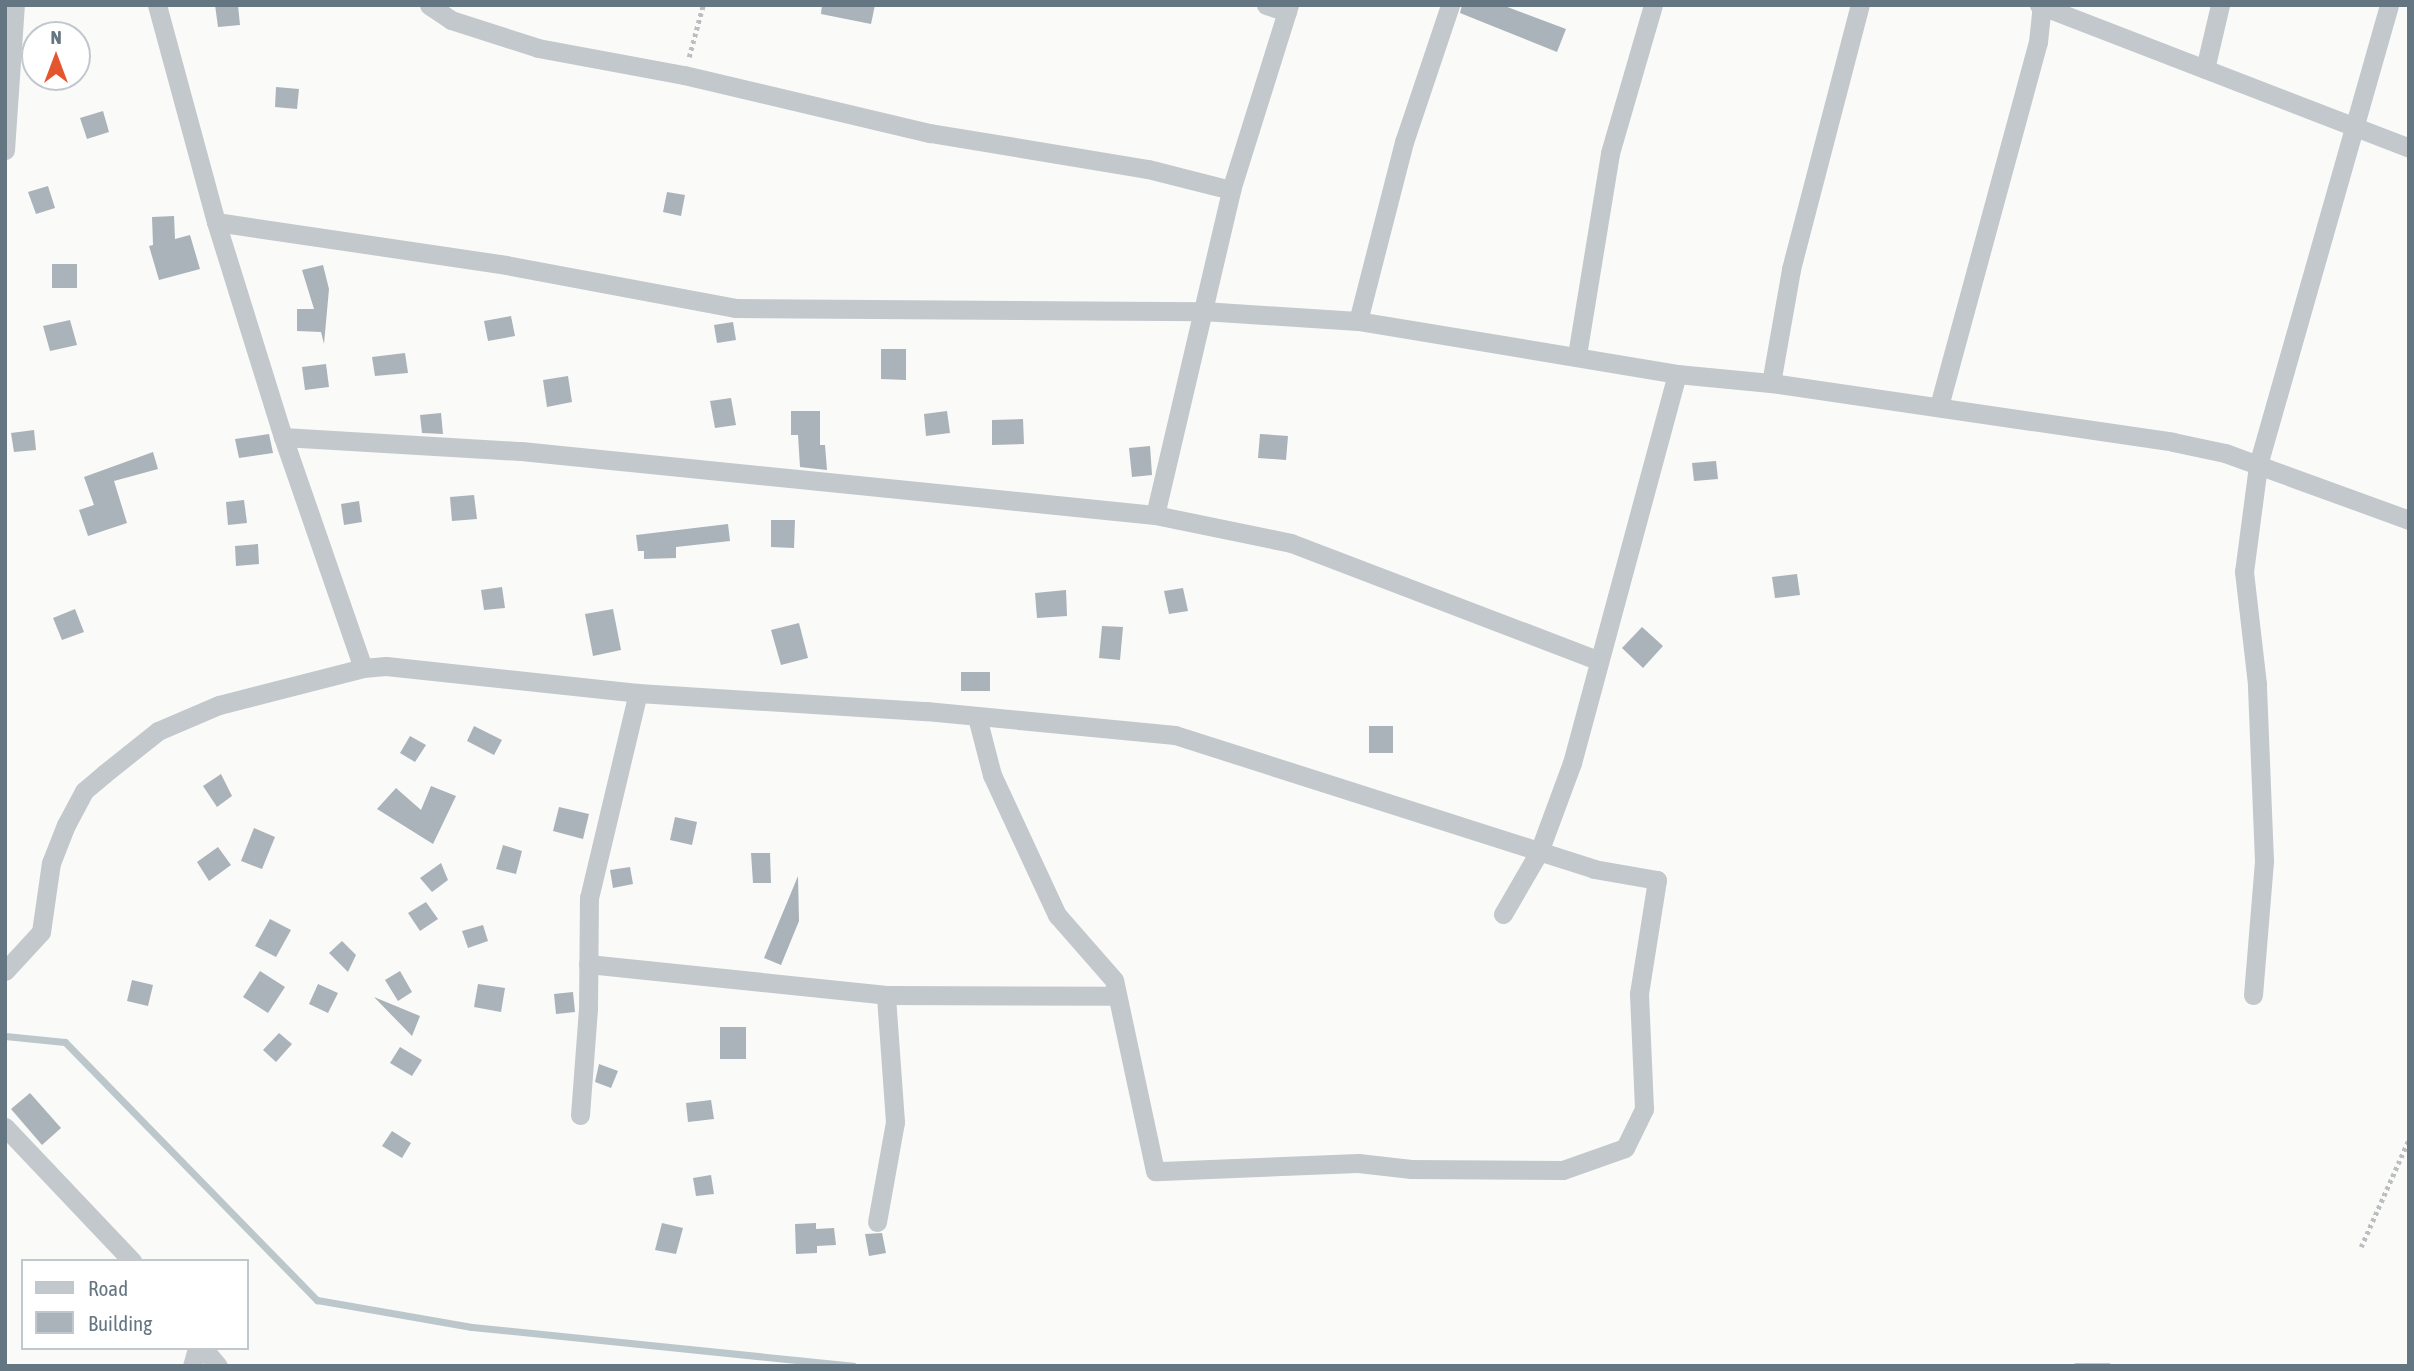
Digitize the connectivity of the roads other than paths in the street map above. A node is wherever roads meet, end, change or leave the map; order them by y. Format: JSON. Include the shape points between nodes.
{"nodes":[{"id":1,"x":15,"y":5,"type":"edge"},
{"id":2,"x":157,"y":5,"type":"edge"},
{"id":3,"x":429,"y":5,"type":"edge"},
{"id":4,"x":1266,"y":5,"type":"edge"},
{"id":5,"x":1450,"y":5,"type":"edge"},
{"id":6,"x":1653,"y":5,"type":"edge"},
{"id":7,"x":1860,"y":5,"type":"edge"},
{"id":8,"x":2220,"y":5,"type":"edge"},
{"id":9,"x":2389,"y":5,"type":"edge"},
{"id":10,"x":2041,"y":6,"type":"edge"},
{"id":11,"x":1288,"y":8,"type":"edge"},
{"id":12,"x":2205,"y":69,"type":"junction"},
{"id":13,"x":2354,"y":127,"type":"junction"},
{"id":14,"x":2409,"y":148,"type":"edge"},
{"id":15,"x":5,"y":150,"type":"edge"},
{"id":16,"x":1231,"y":190,"type":"junction"},
{"id":17,"x":216,"y":222,"type":"junction"},
{"id":18,"x":1203,"y":311,"type":"junction"},
{"id":19,"x":1358,"y":321,"type":"junction"},
{"id":20,"x":1577,"y":355,"type":"junction"},
{"id":21,"x":1677,"y":374,"type":"junction"},
{"id":22,"x":1771,"y":383,"type":"junction"},
{"id":23,"x":1939,"y":406,"type":"junction"},
{"id":24,"x":283,"y":438,"type":"junction"},
{"id":25,"x":2258,"y":465,"type":"junction"},
{"id":26,"x":1155,"y":515,"type":"junction"},
{"id":27,"x":2409,"y":520,"type":"edge"},
{"id":28,"x":1597,"y":660,"type":"junction"},
{"id":29,"x":363,"y":668,"type":"junction"},
{"id":30,"x":638,"y":693,"type":"junction"},
{"id":31,"x":977,"y":717,"type":"junction"},
{"id":32,"x":1539,"y":852,"type":"junction"},
{"id":33,"x":1503,"y":914,"type":"dead end"},
{"id":34,"x":588,"y":964,"type":"junction"},
{"id":35,"x":5,"y":971,"type":"edge"},
{"id":36,"x":886,"y":995,"type":"junction"},
{"id":37,"x":2253,"y":995,"type":"dead end"},
{"id":38,"x":1117,"y":996,"type":"junction"},
{"id":39,"x":580,"y":1115,"type":"dead end"},
{"id":40,"x":5,"y":1127,"type":"edge"},
{"id":41,"x":877,"y":1222,"type":"dead end"},
{"id":42,"x":130,"y":1259,"type":"edge"},
{"id":43,"x":205,"y":1350,"type":"edge"},
{"id":44,"x":218,"y":1366,"type":"edge"}],
"edges":[{"from":1,"to":15,"type":"street"},
{"from":2,"to":17,"type":"street"},
{"from":3,"to":16,"type":"street","via":[[451,20],[538,48],[684,75],[930,133],[1148,169]]},
{"from":4,"to":11,"type":"street"},
{"from":5,"to":19,"type":"street","via":[[1404,142]]},
{"from":6,"to":20,"type":"street","via":[[1610,153]]},
{"from":7,"to":22,"type":"street","via":[[1791,269]]},
{"from":8,"to":12,"type":"street"},
{"from":9,"to":13,"type":"street"},
{"from":10,"to":12,"type":"street"},
{"from":10,"to":23,"type":"street","via":[[2038,43]]},
{"from":11,"to":16,"type":"street"},
{"from":12,"to":13,"type":"street"},
{"from":13,"to":14,"type":"street"},
{"from":13,"to":25,"type":"street"},
{"from":16,"to":18,"type":"street"},
{"from":17,"to":18,"type":"street","via":[[506,265],[736,308]]},
{"from":17,"to":24,"type":"street"},
{"from":18,"to":19,"type":"street"},
{"from":18,"to":26,"type":"street"},
{"from":19,"to":20,"type":"street"},
{"from":20,"to":21,"type":"street"},
{"from":21,"to":22,"type":"street"},
{"from":21,"to":28,"type":"street"},
{"from":22,"to":23,"type":"street"},
{"from":23,"to":25,"type":"street","via":[[2173,442]]},
{"from":24,"to":26,"type":"street","via":[[521,451]]},
{"from":24,"to":29,"type":"street"},
{"from":25,"to":27,"type":"street"},
{"from":25,"to":37,"type":"street","via":[[2244,572],[2257,684],[2264,860]]},
{"from":26,"to":28,"type":"street","via":[[1292,543]]},
{"from":28,"to":32,"type":"street","via":[[1572,763]]},
{"from":29,"to":30,"type":"street","via":[[386,666]]},
{"from":29,"to":35,"type":"street","via":[[219,705],[158,731],[104,774],[84,791],[66,825],[51,863],[41,932]]},
{"from":30,"to":31,"type":"street"},
{"from":30,"to":34,"type":"street","via":[[598,847],[589,898]]},
{"from":31,"to":32,"type":"street","via":[[1175,735]]},
{"from":31,"to":38,"type":"street","via":[[992,775],[1057,915],[1114,980]]},
{"from":32,"to":33,"type":"street"},
{"from":32,"to":38,"type":"street","via":[[1594,869],[1657,880],[1639,994],[1644,1109],[1625,1148],[1598,1161],[1563,1170],[1411,1169],[1358,1163],[1155,1171]]},
{"from":34,"to":36,"type":"street"},
{"from":34,"to":39,"type":"street"},
{"from":36,"to":38,"type":"street"},
{"from":36,"to":41,"type":"street","via":[[895,1122]]},
{"from":40,"to":42,"type":"street"},
{"from":43,"to":44,"type":"street"}]}
